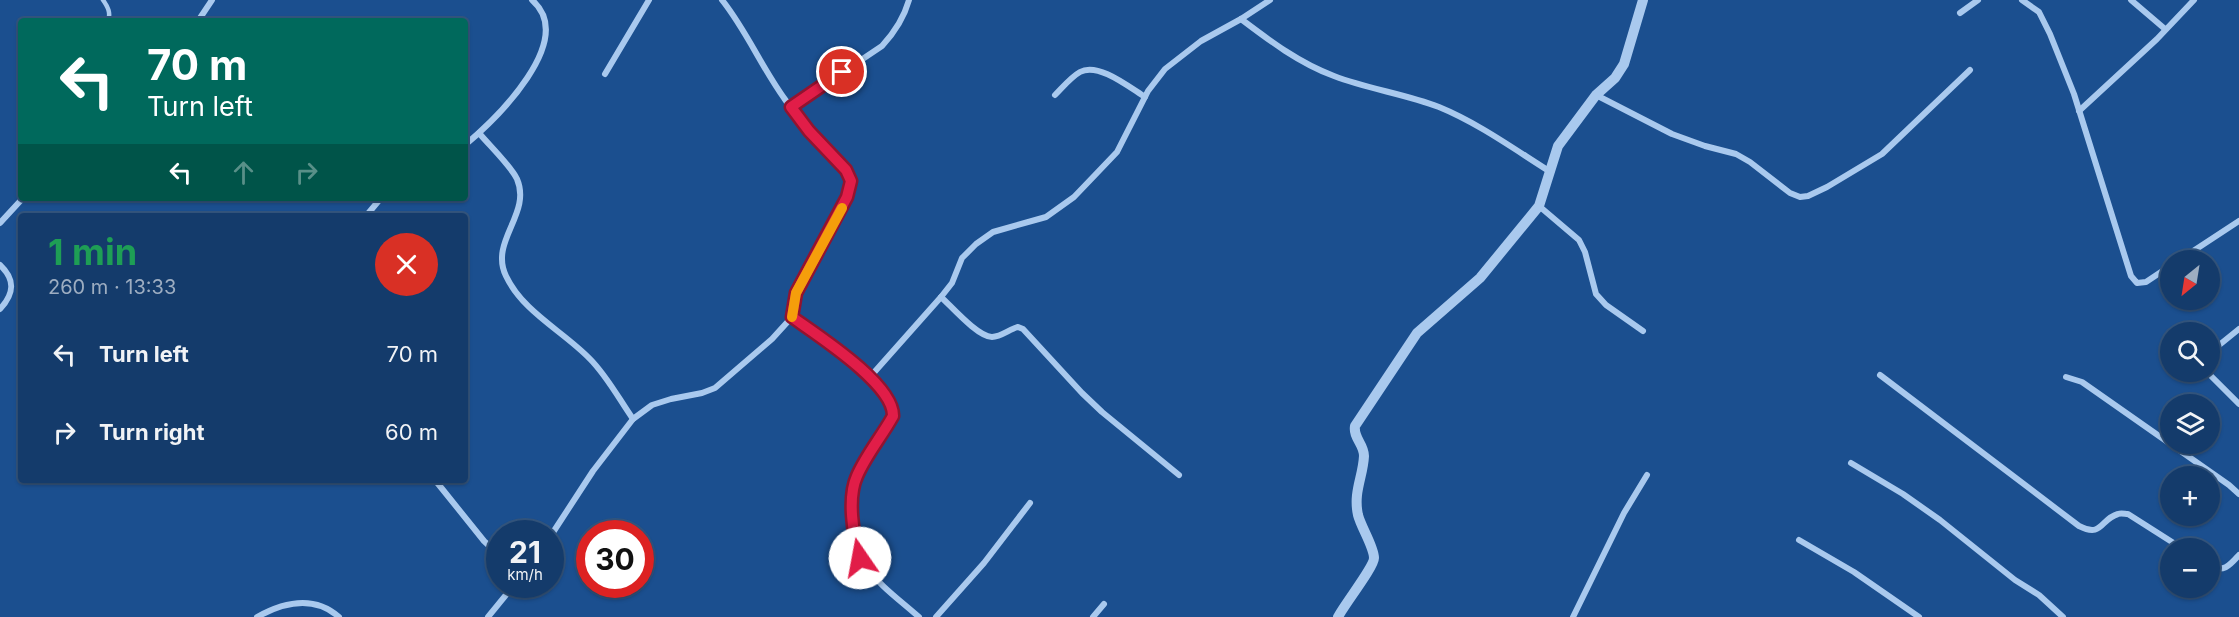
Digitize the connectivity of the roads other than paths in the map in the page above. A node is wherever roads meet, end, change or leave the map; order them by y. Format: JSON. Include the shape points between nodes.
{"nodes":[{"id":1,"x":103,"y":0,"type":"edge"},
{"id":2,"x":212,"y":0,"type":"edge"},
{"id":3,"x":532,"y":0,"type":"edge"},
{"id":4,"x":650,"y":0,"type":"edge"},
{"id":5,"x":722,"y":0,"type":"edge"},
{"id":6,"x":909,"y":0,"type":"edge"},
{"id":7,"x":1270,"y":0,"type":"edge"},
{"id":8,"x":1643,"y":0,"type":"edge"},
{"id":9,"x":1978,"y":0,"type":"edge"},
{"id":10,"x":2022,"y":0,"type":"edge"},
{"id":11,"x":2131,"y":0,"type":"edge"},
{"id":12,"x":2194,"y":0,"type":"edge"},
{"id":13,"x":1960,"y":13,"type":"dead end"},
{"id":14,"x":109,"y":18,"type":"edge"},
{"id":15,"x":200,"y":18,"type":"edge"},
{"id":16,"x":1241,"y":19,"type":"junction"},
{"id":17,"x":2165,"y":29,"type":"junction"},
{"id":18,"x":1970,"y":70,"type":"dead end"},
{"id":19,"x":605,"y":74,"type":"dead end"},
{"id":20,"x":1055,"y":94,"type":"dead end"},
{"id":21,"x":1596,"y":95,"type":"junction"},
{"id":22,"x":1145,"y":97,"type":"junction"},
{"id":23,"x":791,"y":107,"type":"junction"},
{"id":24,"x":2079,"y":111,"type":"junction"},
{"id":25,"x":479,"y":133,"type":"junction"},
{"id":26,"x":468,"y":142,"type":"edge"},
{"id":27,"x":1549,"y":171,"type":"junction"},
{"id":28,"x":21,"y":201,"type":"edge"},
{"id":29,"x":378,"y":201,"type":"edge"},
{"id":30,"x":1539,"y":206,"type":"junction"},
{"id":31,"x":368,"y":213,"type":"edge"},
{"id":32,"x":2239,"y":221,"type":"edge"},
{"id":33,"x":0,"y":223,"type":"edge"},
{"id":34,"x":2195,"y":250,"type":"edge"},
{"id":35,"x":0,"y":265,"type":"edge"},
{"id":36,"x":2160,"y":273,"type":"edge"},
{"id":37,"x":941,"y":297,"type":"junction"},
{"id":38,"x":0,"y":309,"type":"edge"},
{"id":39,"x":792,"y":317,"type":"junction"},
{"id":40,"x":2239,"y":329,"type":"edge"},
{"id":41,"x":1643,"y":331,"type":"dead end"},
{"id":42,"x":2220,"y":344,"type":"edge"},
{"id":43,"x":1880,"y":375,"type":"dead end"},
{"id":44,"x":870,"y":377,"type":"junction"},
{"id":45,"x":2066,"y":377,"type":"dead end"},
{"id":46,"x":2217,"y":382,"type":"edge"},
{"id":47,"x":2239,"y":404,"type":"edge"},
{"id":48,"x":633,"y":419,"type":"junction"},
{"id":49,"x":1851,"y":463,"type":"dead end"},
{"id":50,"x":1179,"y":475,"type":"dead end"},
{"id":51,"x":1647,"y":475,"type":"dead end"},
{"id":52,"x":437,"y":483,"type":"edge"},
{"id":53,"x":2239,"y":494,"type":"edge"},
{"id":54,"x":1030,"y":503,"type":"dead end"},
{"id":55,"x":561,"y":520,"type":"edge"},
{"id":56,"x":2165,"y":538,"type":"edge"},
{"id":57,"x":1799,"y":540,"type":"dead end"},
{"id":58,"x":486,"y":543,"type":"edge"},
{"id":59,"x":2239,"y":555,"type":"edge"},
{"id":60,"x":2220,"y":570,"type":"edge"},
{"id":61,"x":503,"y":598,"type":"edge"},
{"id":62,"x":1104,"y":604,"type":"dead end"},
{"id":63,"x":2061,"y":616,"type":"edge"},
{"id":64,"x":257,"y":617,"type":"edge"},
{"id":65,"x":339,"y":617,"type":"edge"},
{"id":66,"x":488,"y":617,"type":"edge"},
{"id":67,"x":919,"y":617,"type":"edge"},
{"id":68,"x":936,"y":617,"type":"edge"},
{"id":69,"x":1094,"y":617,"type":"edge"},
{"id":70,"x":1338,"y":617,"type":"edge"},
{"id":71,"x":1573,"y":617,"type":"edge"},
{"id":72,"x":1919,"y":617,"type":"edge"}],
"edges":[{"from":1,"to":14,"type":"lane"},
{"from":2,"to":15,"type":"street"},
{"from":3,"to":25,"type":"street","via":[[546,24],[539,58],[518,90]]},
{"from":4,"to":19,"type":"street"},
{"from":5,"to":23,"type":"street"},
{"from":6,"to":23,"type":"street","via":[[901,21],[882,46]]},
{"from":7,"to":16,"type":"street"},
{"from":8,"to":21,"type":"street","via":[[1624,64],[1616,78]]},
{"from":9,"to":13,"type":"street"},
{"from":10,"to":24,"type":"street","via":[[2039,12],[2050,33]]},
{"from":11,"to":17,"type":"street"},
{"from":12,"to":17,"type":"street"},
{"from":16,"to":22,"type":"street","via":[[1183,54],[1165,69]]},
{"from":16,"to":27,"type":"street","via":[[1302,62],[1334,76],[1441,108]]},
{"from":17,"to":24,"type":"street"},
{"from":18,"to":21,"type":"street","via":[[1882,154],[1827,187],[1800,197],[1736,154],[1672,134]]},
{"from":20,"to":22,"type":"street","via":[[1089,68],[1111,76]]},
{"from":21,"to":27,"type":"street","via":[[1558,146]]},
{"from":22,"to":37,"type":"street","via":[[1118,152],[1074,197],[1046,217],[993,232],[976,244],[962,258],[952,283]]},
{"from":23,"to":39,"type":"street","via":[[846,170],[851,181],[847,197],[796,293]]},
{"from":24,"to":36,"type":"street","via":[[2131,276],[2136,283],[2146,282]]},
{"from":25,"to":26,"type":"street"},
{"from":25,"to":48,"type":"street","via":[[516,178],[520,194],[500,258],[504,273],[534,312],[591,360]]},
{"from":27,"to":30,"type":"street"},
{"from":28,"to":33,"type":"street"},
{"from":29,"to":31,"type":"street"},
{"from":30,"to":41,"type":"street","via":[[1580,240],[1596,294]]},
{"from":30,"to":70,"type":"street","via":[[1480,278],[1417,333],[1355,426],[1364,455],[1356,488],[1358,515],[1374,557]]},
{"from":32,"to":34,"type":"street"},
{"from":35,"to":38,"type":"street","via":[[12,290]]},
{"from":37,"to":44,"type":"street"},
{"from":37,"to":50,"type":"street","via":[[990,337],[1023,328],[1102,412]]},
{"from":39,"to":44,"type":"street"},
{"from":39,"to":48,"type":"street","via":[[714,388],[652,405]]},
{"from":40,"to":42,"type":"street"},
{"from":43,"to":56,"type":"street","via":[[2079,526],[2096,530],[2117,514],[2128,514]]},
{"from":44,"to":67,"type":"street","via":[[889,399],[893,416],[856,477],[852,494],[855,540],[860,558],[872,576]]},
{"from":45,"to":53,"type":"street","via":[[2082,382]]},
{"from":46,"to":47,"type":"street"},
{"from":48,"to":55,"type":"street"},
{"from":49,"to":63,"type":"street","via":[[1940,520]]},
{"from":51,"to":71,"type":"street"},
{"from":52,"to":58,"type":"street"},
{"from":54,"to":68,"type":"street"},
{"from":57,"to":72,"type":"street"},
{"from":59,"to":60,"type":"street"},
{"from":61,"to":66,"type":"street"},
{"from":62,"to":69,"type":"street"},
{"from":64,"to":65,"type":"street","via":[[282,606],[305,603],[320,604]]}]}
